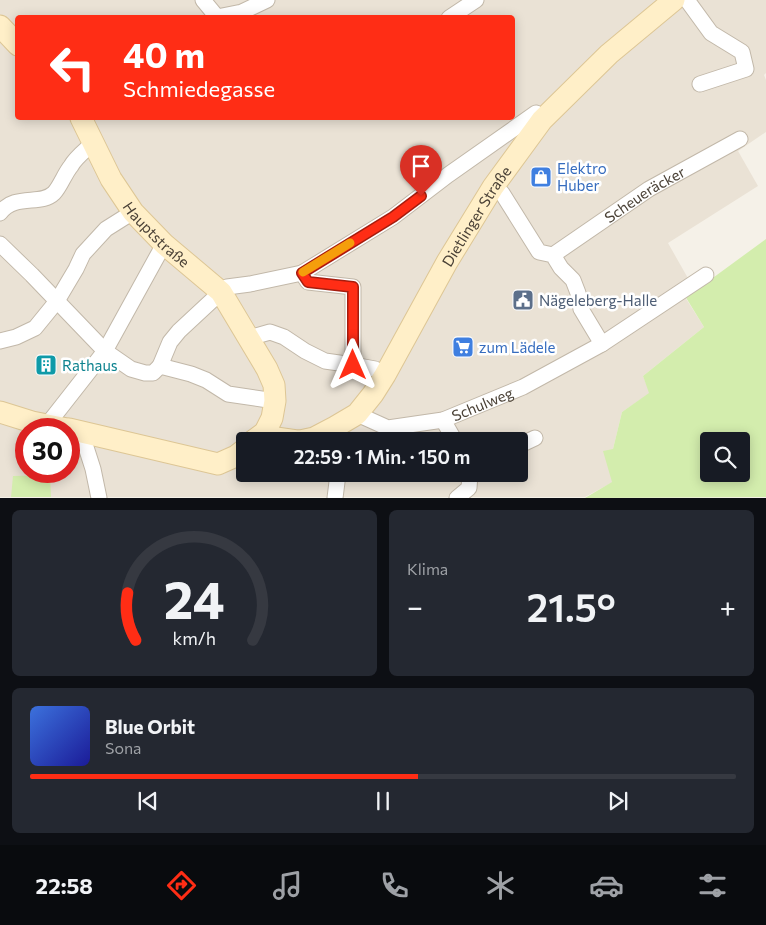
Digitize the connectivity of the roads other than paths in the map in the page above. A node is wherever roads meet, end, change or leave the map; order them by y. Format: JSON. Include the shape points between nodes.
{"nodes":[{"id":1,"x":203,"y":0,"type":"edge"},
{"id":2,"x":267,"y":0,"type":"edge"},
{"id":3,"x":476,"y":0,"type":"edge"},
{"id":4,"x":674,"y":0,"type":"edge"},
{"id":5,"x":687,"y":0,"type":"edge"},
{"id":6,"x":215,"y":15,"type":"edge"},
{"id":7,"x":227,"y":15,"type":"edge"},
{"id":8,"x":454,"y":15,"type":"edge"},
{"id":9,"x":0,"y":26,"type":"edge"},
{"id":10,"x":15,"y":42,"type":"edge"},
{"id":11,"x":700,"y":84,"type":"dead end"},
{"id":12,"x":82,"y":120,"type":"edge"},
{"id":13,"x":542,"y":120,"type":"junction"},
{"id":14,"x":740,"y":139,"type":"dead end"},
{"id":15,"x":93,"y":143,"type":"junction"},
{"id":16,"x":493,"y":187,"type":"junction"},
{"id":17,"x":133,"y":212,"type":"junction"},
{"id":18,"x":0,"y":213,"type":"edge"},
{"id":19,"x":0,"y":244,"type":"edge"},
{"id":20,"x":164,"y":244,"type":"junction"},
{"id":21,"x":553,"y":254,"type":"junction"},
{"id":22,"x":302,"y":273,"type":"junction"},
{"id":23,"x":706,"y":275,"type":"dead end"},
{"id":24,"x":221,"y":292,"type":"junction"},
{"id":25,"x":57,"y":301,"type":"junction"},
{"id":26,"x":249,"y":338,"type":"junction"},
{"id":27,"x":0,"y":341,"type":"edge"},
{"id":28,"x":602,"y":344,"type":"junction"},
{"id":29,"x":105,"y":351,"type":"junction"},
{"id":30,"x":353,"y":365,"type":"junction"},
{"id":31,"x":160,"y":366,"type":"junction"},
{"id":32,"x":385,"y":375,"type":"junction"},
{"id":33,"x":275,"y":401,"type":"junction"},
{"id":34,"x":0,"y":412,"type":"edge"},
{"id":35,"x":357,"y":414,"type":"junction"},
{"id":36,"x":17,"y":418,"type":"edge"},
{"id":37,"x":73,"y":418,"type":"edge"},
{"id":38,"x":443,"y":420,"type":"junction"},
{"id":39,"x":80,"y":432,"type":"edge"},
{"id":40,"x":262,"y":432,"type":"edge"},
{"id":41,"x":327,"y":432,"type":"edge"},
{"id":42,"x":450,"y":432,"type":"edge"},
{"id":43,"x":535,"y":438,"type":"dead end"},
{"id":44,"x":80,"y":439,"type":"edge"},
{"id":45,"x":528,"y":441,"type":"edge"},
{"id":46,"x":236,"y":456,"type":"edge"},
{"id":47,"x":337,"y":482,"type":"edge"},
{"id":48,"x":469,"y":482,"type":"edge"},
{"id":49,"x":99,"y":498,"type":"edge"},
{"id":50,"x":335,"y":498,"type":"edge"},
{"id":51,"x":457,"y":498,"type":"edge"}],
"edges":[{"from":1,"to":6,"type":"street"},
{"from":2,"to":7,"type":"street"},
{"from":3,"to":8,"type":"street"},
{"from":4,"to":13,"type":"street","name":"Dietlinger Straße","via":[[609,54]]},
{"from":5,"to":11,"type":"street","via":[[711,33],[742,52],[746,69]]},
{"from":9,"to":10,"type":"street"},
{"from":12,"to":15,"type":"street","name":"Hauptstraße"},
{"from":13,"to":16,"type":"street","name":"Dietlinger Straße"},
{"from":13,"to":22,"type":"street","via":[[536,113],[393,217]]},
{"from":14,"to":21,"type":"street","name":"Scheueräcker","via":[[649,189]]},
{"from":15,"to":17,"type":"street","name":"Hauptstraße"},
{"from":15,"to":18,"type":"street","via":[[72,164],[54,194],[12,203]]},
{"from":16,"to":21,"type":"street","via":[[502,193],[539,252]]},
{"from":16,"to":32,"type":"street","name":"Dietlinger Straße","via":[[447,262]]},
{"from":17,"to":20,"type":"street","name":"Hauptstraße"},
{"from":17,"to":25,"type":"street","via":[[106,229],[83,254]]},
{"from":19,"to":25,"type":"street"},
{"from":20,"to":24,"type":"street","name":"Hauptstraße"},
{"from":20,"to":29,"type":"street"},
{"from":21,"to":28,"type":"street","via":[[573,280],[581,309]]},
{"from":22,"to":24,"type":"street","via":[[227,287]]},
{"from":22,"to":30,"type":"street","via":[[308,282],[353,287]]},
{"from":23,"to":28,"type":"street","name":"Schulweg"},
{"from":24,"to":26,"type":"street","name":"Hauptstraße"},
{"from":24,"to":31,"type":"street","via":[[179,331],[170,342]]},
{"from":25,"to":27,"type":"street","via":[[35,328]]},
{"from":25,"to":29,"type":"street"},
{"from":26,"to":30,"type":"street","via":[[270,332],[325,361]]},
{"from":26,"to":33,"type":"street","name":"Hauptstraße","via":[[274,385]]},
{"from":28,"to":38,"type":"street","name":"Schulweg","via":[[523,387]]},
{"from":29,"to":31,"type":"street","via":[[130,369],[152,373]]},
{"from":29,"to":37,"type":"street"},
{"from":30,"to":32,"type":"street","via":[[375,369]]},
{"from":31,"to":33,"type":"street","via":[[206,380],[228,394]]},
{"from":32,"to":35,"type":"street","name":"Dietlinger Straße"},
{"from":33,"to":40,"type":"street","name":"Hauptstraße","via":[[272,418]]},
{"from":34,"to":36,"type":"street"},
{"from":35,"to":38,"type":"street","name":"Schulweg","via":[[388,428]]},
{"from":35,"to":41,"type":"street","name":"Dietlinger Straße"},
{"from":38,"to":42,"type":"street"},
{"from":39,"to":46,"type":"street","via":[[218,464]]},
{"from":43,"to":45,"type":"street"},
{"from":44,"to":49,"type":"street","via":[[86,444]]},
{"from":47,"to":50,"type":"street"},
{"from":48,"to":51,"type":"street","via":[[469,488]]}]}
